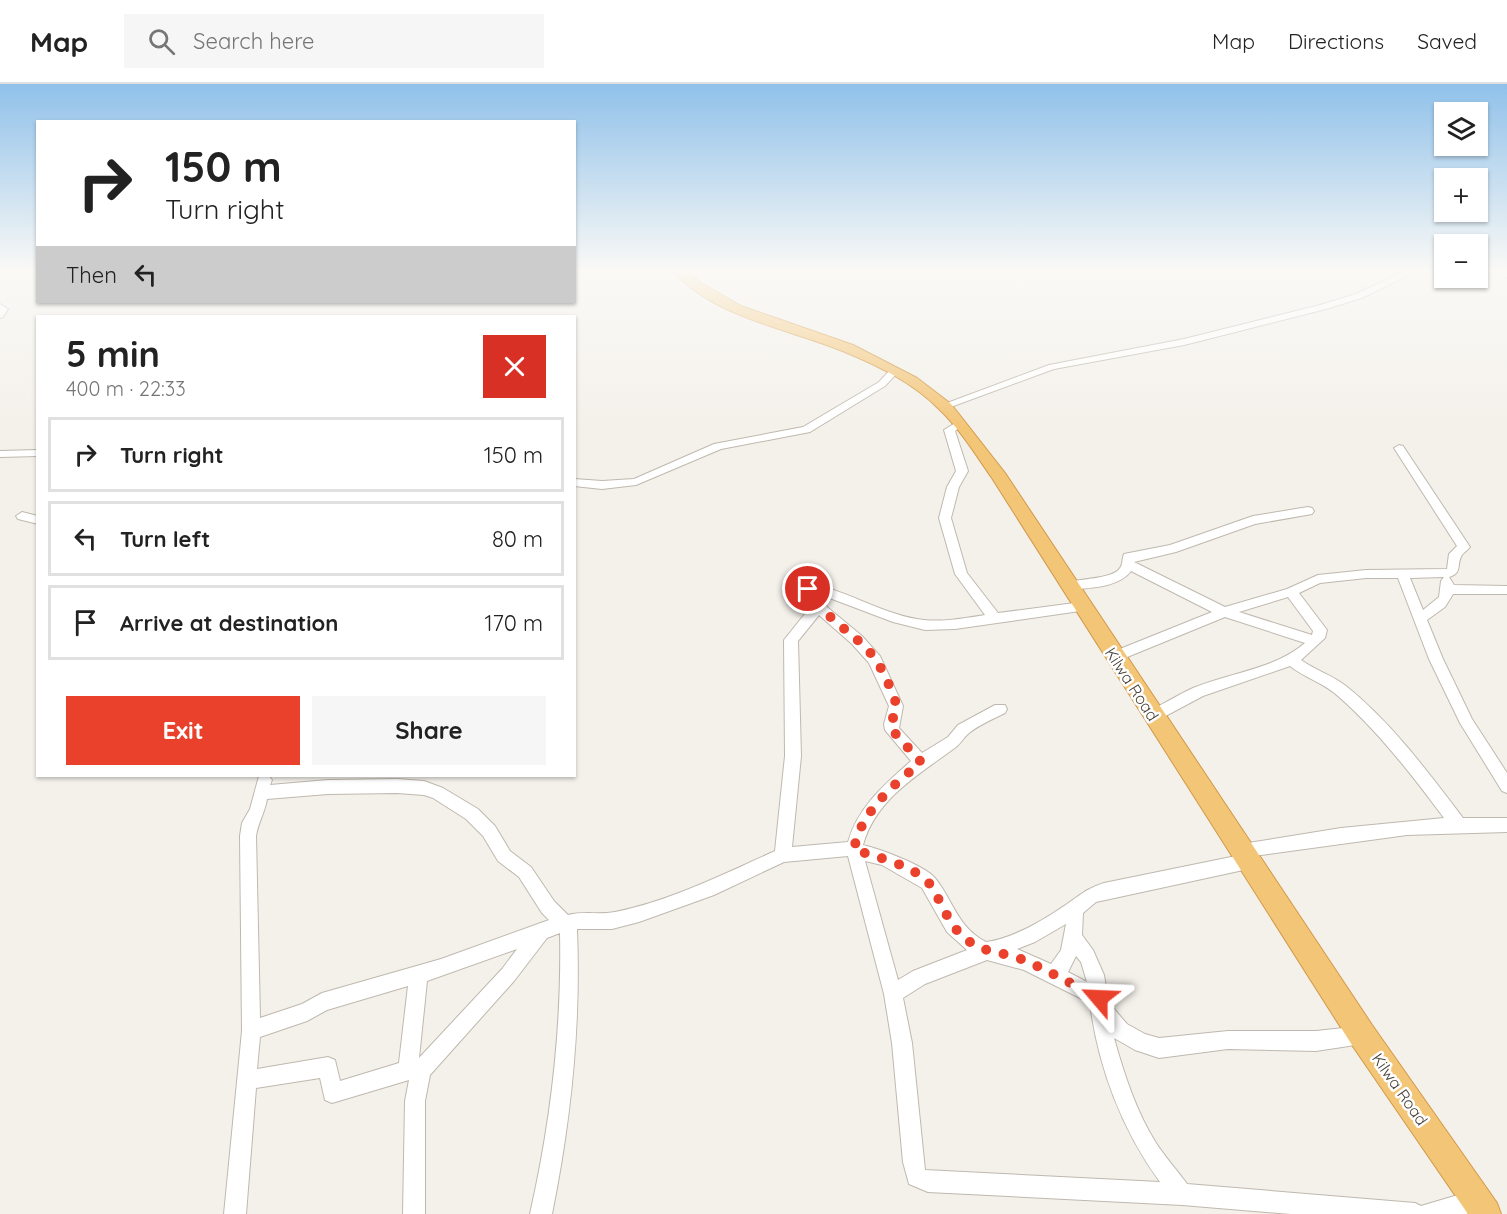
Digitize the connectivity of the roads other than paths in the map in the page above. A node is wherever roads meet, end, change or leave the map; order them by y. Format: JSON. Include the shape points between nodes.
{"nodes":[{"id":1,"x":776,"y":323,"type":"edge"},
{"id":2,"x":1261,"y":323,"type":"edge"},
{"id":3,"x":894,"y":371,"type":"junction"},
{"id":4,"x":944,"y":406,"type":"junction"},
{"id":5,"x":960,"y":423,"type":"junction"},
{"id":6,"x":1399,"y":448,"type":"dead end"},
{"id":7,"x":36,"y":453,"type":"edge"},
{"id":8,"x":0,"y":454,"type":"edge"},
{"id":9,"x":576,"y":482,"type":"edge"},
{"id":10,"x":1308,"y":511,"type":"dead end"},
{"id":11,"x":22,"y":516,"type":"dead end"},
{"id":12,"x":36,"y":520,"type":"edge"},
{"id":13,"x":1128,"y":564,"type":"junction"},
{"id":14,"x":799,"y":572,"type":"dead end"},
{"id":15,"x":1402,"y":573,"type":"junction"},
{"id":16,"x":1445,"y":575,"type":"junction"},
{"id":17,"x":1068,"y":586,"type":"junction"},
{"id":18,"x":807,"y":587,"type":"junction"},
{"id":19,"x":1448,"y":589,"type":"junction"},
{"id":20,"x":1507,"y":590,"type":"edge"},
{"id":21,"x":1291,"y":592,"type":"junction"},
{"id":22,"x":819,"y":606,"type":"junction"},
{"id":23,"x":1082,"y":607,"type":"junction"},
{"id":24,"x":1224,"y":612,"type":"junction"},
{"id":25,"x":994,"y":617,"type":"junction"},
{"id":26,"x":1421,"y":617,"type":"junction"},
{"id":27,"x":1314,"y":641,"type":"junction"},
{"id":28,"x":1115,"y":657,"type":"junction"},
{"id":29,"x":1292,"y":660,"type":"junction"},
{"id":30,"x":1000,"y":709,"type":"dead end"},
{"id":31,"x":1153,"y":716,"type":"junction"},
{"id":32,"x":921,"y":762,"type":"junction"},
{"id":33,"x":1504,"y":775,"type":"edge"},
{"id":34,"x":1458,"y":823,"type":"junction"},
{"id":35,"x":1507,"y":825,"type":"edge"},
{"id":36,"x":854,"y":850,"type":"junction"},
{"id":37,"x":783,"y":855,"type":"junction"},
{"id":38,"x":1245,"y":856,"type":"junction"},
{"id":39,"x":1075,"y":909,"type":"junction"},
{"id":40,"x":567,"y":923,"type":"junction"},
{"id":41,"x":541,"y":932,"type":"junction"},
{"id":42,"x":1073,"y":938,"type":"junction"},
{"id":43,"x":986,"y":951,"type":"junction"},
{"id":44,"x":418,"y":974,"type":"junction"},
{"id":45,"x":1054,"y":975,"type":"junction"},
{"id":46,"x":892,"y":994,"type":"junction"},
{"id":47,"x":1100,"y":1002,"type":"junction"},
{"id":48,"x":251,"y":1031,"type":"junction"},
{"id":49,"x":1362,"y":1035,"type":"junction"},
{"id":50,"x":414,"y":1070,"type":"junction"},
{"id":51,"x":247,"y":1080,"type":"junction"},
{"id":52,"x":1182,"y":1194,"type":"junction"},
{"id":53,"x":1482,"y":1207,"type":"edge"},
{"id":54,"x":235,"y":1214,"type":"edge"},
{"id":55,"x":414,"y":1214,"type":"edge"},
{"id":56,"x":542,"y":1214,"type":"edge"},
{"id":57,"x":1415,"y":1214,"type":"edge"},
{"id":58,"x":1427,"y":1214,"type":"edge"}],
"edges":[{"from":1,"to":3,"type":"highway","name":"Kilwa Road","via":[[847,348]]},
{"from":2,"to":4,"type":"street","via":[[1052,367]]},
{"from":3,"to":4,"type":"highway","name":"Kilwa Road"},
{"from":3,"to":9,"type":"street","via":[[882,384],[806,430],[718,446],[636,482]]},
{"from":4,"to":5,"type":"highway","name":"Kilwa Road"},
{"from":5,"to":17,"type":"highway","name":"Kilwa Road","via":[[999,476]]},
{"from":5,"to":25,"type":"street","via":[[949,430],[962,471],[953,487],[945,518],[961,574]]},
{"from":6,"to":16,"type":"street","via":[[1464,548],[1455,554],[1452,571]]},
{"from":7,"to":8,"type":"street"},
{"from":10,"to":13,"type":"street","via":[[1245,522],[1172,549],[1128,557]]},
{"from":11,"to":12,"type":"street"},
{"from":13,"to":17,"type":"street","via":[[1124,573],[1115,577]]},
{"from":13,"to":24,"type":"street"},
{"from":14,"to":18,"type":"street"},
{"from":15,"to":16,"type":"street"},
{"from":15,"to":21,"type":"street","via":[[1324,577]]},
{"from":15,"to":26,"type":"street"},
{"from":16,"to":19,"type":"street"},
{"from":17,"to":23,"type":"highway","name":"Kilwa Road"},
{"from":18,"to":22,"type":"street"},
{"from":18,"to":25,"type":"street","via":[[926,625]]},
{"from":19,"to":20,"type":"street"},
{"from":19,"to":26,"type":"street","via":[[1438,607]]},
{"from":21,"to":24,"type":"street"},
{"from":21,"to":27,"type":"street","via":[[1320,630]]},
{"from":22,"to":32,"type":"street","via":[[875,660],[897,706],[892,730]]},
{"from":22,"to":37,"type":"street","via":[[790,640],[793,756]]},
{"from":23,"to":25,"type":"street"},
{"from":23,"to":28,"type":"highway","name":"Kilwa Road"},
{"from":24,"to":27,"type":"street"},
{"from":24,"to":28,"type":"street"},
{"from":26,"to":33,"type":"street","via":[[1467,723]]},
{"from":27,"to":29,"type":"street"},
{"from":28,"to":31,"type":"highway","name":"Kilwa Road"},
{"from":29,"to":31,"type":"street","via":[[1198,692]]},
{"from":29,"to":34,"type":"street","via":[[1326,678],[1344,693],[1391,740]]},
{"from":30,"to":32,"type":"street","via":[[963,729],[953,741]]},
{"from":31,"to":38,"type":"highway","name":"Kilwa Road"},
{"from":32,"to":36,"type":"street","via":[[873,808],[861,825]]},
{"from":34,"to":35,"type":"street"},
{"from":34,"to":38,"type":"street","via":[[1330,837]]},
{"from":36,"to":37,"type":"street"},
{"from":36,"to":43,"type":"street","via":[[885,858],[928,882],[953,926],[965,939]]},
{"from":36,"to":46,"type":"street"},
{"from":37,"to":40,"type":"street","via":[[708,889],[639,914],[612,921]]},
{"from":38,"to":39,"type":"street","via":[[1104,891],[1090,896]]},
{"from":38,"to":49,"type":"highway","name":"Kilwa Road"},
{"from":39,"to":42,"type":"street"},
{"from":39,"to":43,"type":"street","via":[[1023,939]]},
{"from":40,"to":41,"type":"street"},
{"from":40,"to":48,"type":"street","via":[[548,907],[525,872],[504,856],[489,831],[472,814],[438,794],[424,788],[397,786],[262,786],[248,836]]},
{"from":40,"to":56,"type":"street","via":[[569,1016],[563,1092]]},
{"from":41,"to":44,"type":"street"},
{"from":41,"to":50,"type":"street","via":[[508,975]]},
{"from":42,"to":45,"type":"street","via":[[1067,959]]},
{"from":42,"to":47,"type":"street","via":[[1092,965]]},
{"from":43,"to":45,"type":"street","via":[[1018,958]]},
{"from":43,"to":46,"type":"street","via":[[919,977]]},
{"from":44,"to":48,"type":"street","via":[[322,1002],[307,1012]]},
{"from":44,"to":50,"type":"street"},
{"from":45,"to":47,"type":"street"},
{"from":46,"to":52,"type":"street","via":[[902,1043],[916,1177],[928,1182]]},
{"from":47,"to":49,"type":"street","via":[[1120,1031],[1159,1048],[1228,1040],[1316,1041]]},
{"from":47,"to":52,"type":"street","via":[[1113,1068],[1134,1122],[1149,1150]]},
{"from":48,"to":51,"type":"street"},
{"from":49,"to":53,"type":"highway","name":"Kilwa Road"},
{"from":50,"to":51,"type":"street","via":[[332,1093],[328,1067]]},
{"from":50,"to":55,"type":"street"},
{"from":51,"to":54,"type":"street"},
{"from":52,"to":57,"type":"street"},
{"from":53,"to":58,"type":"street"}]}
